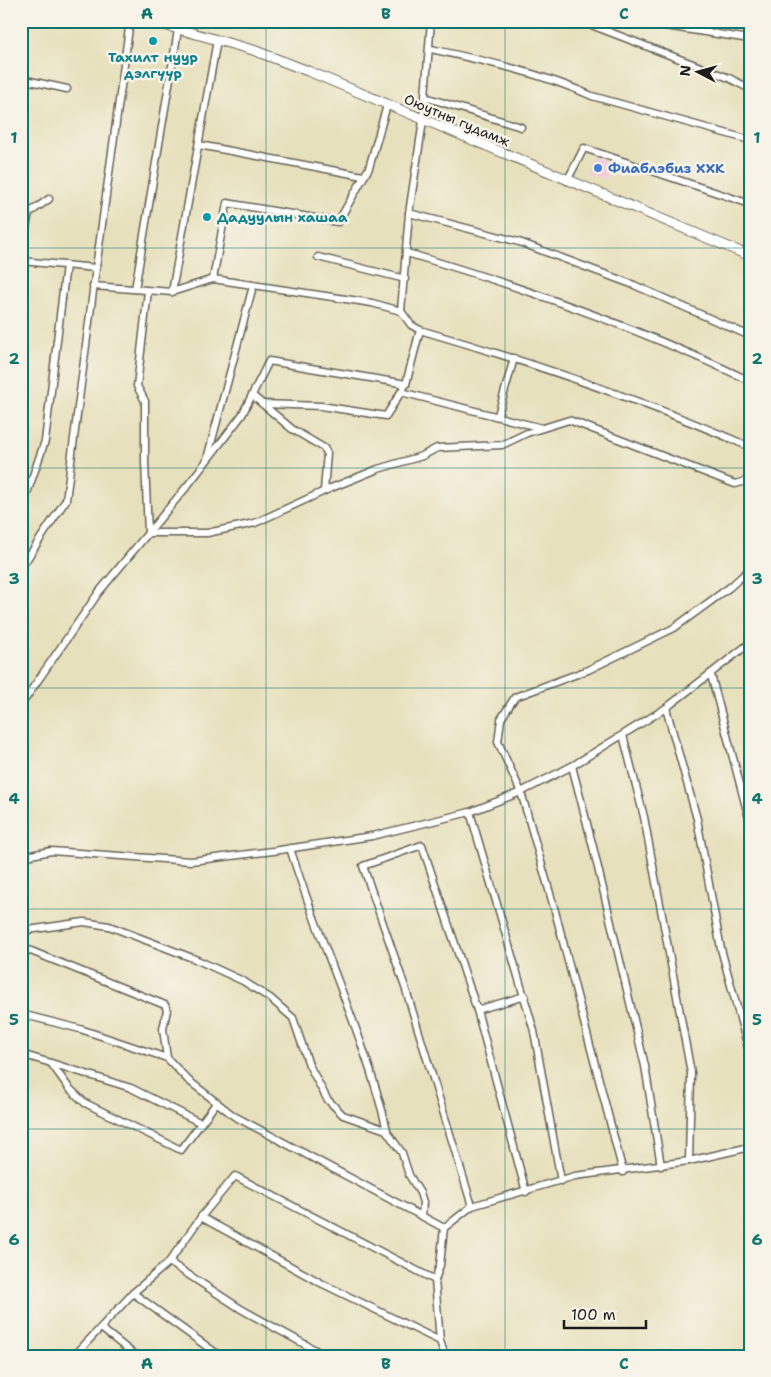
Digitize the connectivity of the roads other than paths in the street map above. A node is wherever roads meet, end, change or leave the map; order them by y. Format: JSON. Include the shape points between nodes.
{"nodes":[{"id":1,"x":130,"y":21,"type":"edge"},
{"id":2,"x":150,"y":21,"type":"edge"},
{"id":3,"x":431,"y":21,"type":"edge"},
{"id":4,"x":581,"y":21,"type":"edge"},
{"id":5,"x":633,"y":21,"type":"edge"},
{"id":6,"x":178,"y":30,"type":"junction"},
{"id":7,"x":750,"y":39,"type":"edge"},
{"id":8,"x":217,"y":40,"type":"junction"},
{"id":9,"x":430,"y":49,"type":"junction"},
{"id":10,"x":21,"y":79,"type":"edge"},
{"id":11,"x":750,"y":88,"type":"edge"},
{"id":12,"x":67,"y":89,"type":"dead end"},
{"id":13,"x":425,"y":98,"type":"junction"},
{"id":14,"x":387,"y":105,"type":"junction"},
{"id":15,"x":422,"y":120,"type":"junction"},
{"id":16,"x":521,"y":127,"type":"dead end"},
{"id":17,"x":750,"y":140,"type":"edge"},
{"id":18,"x":199,"y":145,"type":"junction"},
{"id":19,"x":363,"y":176,"type":"junction"},
{"id":20,"x":567,"y":181,"type":"junction"},
{"id":21,"x":49,"y":199,"type":"dead end"},
{"id":22,"x":750,"y":204,"type":"edge"},
{"id":23,"x":409,"y":213,"type":"junction"},
{"id":24,"x":21,"y":251,"type":"edge"},
{"id":25,"x":408,"y":253,"type":"junction"},
{"id":26,"x":750,"y":256,"type":"edge"},
{"id":27,"x":318,"y":257,"type":"dead end"},
{"id":28,"x":21,"y":261,"type":"edge"},
{"id":29,"x":66,"y":265,"type":"junction"},
{"id":30,"x":96,"y":268,"type":"junction"},
{"id":31,"x":213,"y":279,"type":"junction"},
{"id":32,"x":405,"y":279,"type":"junction"},
{"id":33,"x":93,"y":286,"type":"junction"},
{"id":34,"x":253,"y":286,"type":"junction"},
{"id":35,"x":135,"y":289,"type":"junction"},
{"id":36,"x":148,"y":291,"type":"junction"},
{"id":37,"x":172,"y":292,"type":"junction"},
{"id":38,"x":401,"y":311,"type":"junction"},
{"id":39,"x":420,"y":330,"type":"junction"},
{"id":40,"x":750,"y":336,"type":"edge"},
{"id":41,"x":514,"y":358,"type":"junction"},
{"id":42,"x":750,"y":381,"type":"edge"},
{"id":43,"x":406,"y":384,"type":"junction"},
{"id":44,"x":400,"y":392,"type":"junction"},
{"id":45,"x":253,"y":396,"type":"junction"},
{"id":46,"x":263,"y":404,"type":"junction"},
{"id":47,"x":498,"y":415,"type":"junction"},
{"id":48,"x":542,"y":428,"type":"junction"},
{"id":49,"x":750,"y":447,"type":"edge"},
{"id":50,"x":206,"y":462,"type":"junction"},
{"id":51,"x":750,"y":480,"type":"edge"},
{"id":52,"x":324,"y":491,"type":"junction"},
{"id":53,"x":21,"y":521,"type":"edge"},
{"id":54,"x":148,"y":533,"type":"junction"},
{"id":55,"x":21,"y":568,"type":"edge"},
{"id":56,"x":750,"y":569,"type":"edge"},
{"id":57,"x":750,"y":643,"type":"edge"},
{"id":58,"x":711,"y":675,"type":"junction"},
{"id":59,"x":21,"y":705,"type":"edge"},
{"id":60,"x":666,"y":708,"type":"junction"},
{"id":61,"x":624,"y":735,"type":"junction"},
{"id":62,"x":572,"y":766,"type":"junction"},
{"id":63,"x":521,"y":792,"type":"junction"},
{"id":64,"x":470,"y":812,"type":"junction"},
{"id":65,"x":750,"y":822,"type":"edge"},
{"id":66,"x":290,"y":848,"type":"junction"},
{"id":67,"x":21,"y":857,"type":"edge"},
{"id":68,"x":21,"y":931,"type":"edge"},
{"id":69,"x":21,"y":946,"type":"edge"},
{"id":70,"x":525,"y":996,"type":"junction"},
{"id":71,"x":477,"y":1010,"type":"junction"},
{"id":72,"x":21,"y":1014,"type":"edge"},
{"id":73,"x":21,"y":1054,"type":"edge"},
{"id":74,"x":750,"y":1055,"type":"edge"},
{"id":75,"x":167,"y":1058,"type":"junction"},
{"id":76,"x":51,"y":1063,"type":"junction"},
{"id":77,"x":217,"y":1102,"type":"junction"},
{"id":78,"x":200,"y":1122,"type":"junction"},
{"id":79,"x":386,"y":1130,"type":"junction"},
{"id":80,"x":750,"y":1147,"type":"edge"},
{"id":81,"x":689,"y":1161,"type":"junction"},
{"id":82,"x":661,"y":1166,"type":"junction"},
{"id":83,"x":623,"y":1172,"type":"junction"},
{"id":84,"x":561,"y":1181,"type":"junction"},
{"id":85,"x":526,"y":1192,"type":"junction"},
{"id":86,"x":472,"y":1206,"type":"junction"},
{"id":87,"x":422,"y":1216,"type":"junction"},
{"id":88,"x":201,"y":1217,"type":"junction"},
{"id":89,"x":444,"y":1228,"type":"junction"},
{"id":90,"x":169,"y":1262,"type":"junction"},
{"id":91,"x":435,"y":1280,"type":"junction"},
{"id":92,"x":133,"y":1294,"type":"junction"},
{"id":93,"x":101,"y":1328,"type":"junction"},
{"id":94,"x":440,"y":1341,"type":"junction"},
{"id":95,"x":74,"y":1356,"type":"edge"},
{"id":96,"x":136,"y":1356,"type":"edge"},
{"id":97,"x":220,"y":1356,"type":"edge"},
{"id":98,"x":326,"y":1356,"type":"edge"},
{"id":99,"x":445,"y":1356,"type":"edge"}],
"edges":[{"from":1,"to":30,"type":"street"},
{"from":2,"to":6,"type":"street","name":"Оюутны гудамж"},
{"from":3,"to":9,"type":"street"},
{"from":4,"to":11,"type":"street"},
{"from":5,"to":7,"type":"street"},
{"from":6,"to":8,"type":"street","name":"Оюутны гудамж"},
{"from":6,"to":35,"type":"street"},
{"from":8,"to":14,"type":"street","name":"Оюутны гудамж","via":[[281,60]]},
{"from":8,"to":18,"type":"street"},
{"from":9,"to":13,"type":"street"},
{"from":9,"to":17,"type":"street","via":[[503,66],[592,96]]},
{"from":10,"to":12,"type":"street"},
{"from":13,"to":15,"type":"street"},
{"from":13,"to":16,"type":"street"},
{"from":14,"to":15,"type":"street","name":"Оюутны гудамж"},
{"from":14,"to":19,"type":"street","via":[[369,168]]},
{"from":15,"to":20,"type":"street","name":"Оюутны гудамж"},
{"from":15,"to":23,"type":"street"},
{"from":18,"to":19,"type":"street"},
{"from":18,"to":37,"type":"street"},
{"from":19,"to":31,"type":"street","via":[[338,222],[226,204]]},
{"from":20,"to":22,"type":"street","via":[[584,148]]},
{"from":20,"to":26,"type":"street","name":"Оюутны гудамж","via":[[600,191]]},
{"from":21,"to":24,"type":"street","via":[[29,213]]},
{"from":23,"to":25,"type":"street"},
{"from":23,"to":40,"type":"street","via":[[519,242],[634,286]]},
{"from":25,"to":32,"type":"street"},
{"from":25,"to":42,"type":"street","via":[[504,282],[710,362]]},
{"from":27,"to":32,"type":"street"},
{"from":28,"to":29,"type":"street"},
{"from":29,"to":30,"type":"street"},
{"from":29,"to":53,"type":"street","via":[[45,442],[25,499]]},
{"from":30,"to":33,"type":"street"},
{"from":31,"to":34,"type":"street"},
{"from":31,"to":37,"type":"street"},
{"from":32,"to":38,"type":"street"},
{"from":33,"to":35,"type":"street"},
{"from":33,"to":55,"type":"street","via":[[66,500]]},
{"from":34,"to":38,"type":"street","via":[[372,303]]},
{"from":34,"to":50,"type":"street"},
{"from":35,"to":36,"type":"street"},
{"from":36,"to":37,"type":"street"},
{"from":36,"to":54,"type":"street","via":[[137,386],[145,401]]},
{"from":38,"to":39,"type":"street","via":[[411,325]]},
{"from":39,"to":41,"type":"street"},
{"from":39,"to":43,"type":"street"},
{"from":41,"to":47,"type":"street"},
{"from":41,"to":49,"type":"street","via":[[667,411]]},
{"from":43,"to":44,"type":"street"},
{"from":43,"to":45,"type":"street","via":[[269,361]]},
{"from":44,"to":46,"type":"street","via":[[386,416],[321,406]]},
{"from":44,"to":47,"type":"street"},
{"from":45,"to":46,"type":"street"},
{"from":45,"to":50,"type":"street"},
{"from":46,"to":52,"type":"street","via":[[292,430],[324,448],[327,453]]},
{"from":47,"to":48,"type":"street"},
{"from":48,"to":51,"type":"street","via":[[569,420],[735,484]]},
{"from":48,"to":52,"type":"street","via":[[502,445],[437,448]]},
{"from":50,"to":54,"type":"street"},
{"from":52,"to":54,"type":"street","via":[[254,523],[207,533]]},
{"from":54,"to":59,"type":"street","via":[[99,592]]},
{"from":56,"to":63,"type":"street","via":[[674,628],[588,670],[515,697],[501,719],[498,742]]},
{"from":57,"to":58,"type":"street"},
{"from":58,"to":60,"type":"street"},
{"from":58,"to":65,"type":"street"},
{"from":60,"to":61,"type":"street"},
{"from":60,"to":74,"type":"street","via":[[697,819],[721,949]]},
{"from":61,"to":62,"type":"street"},
{"from":61,"to":81,"type":"street","via":[[644,817],[691,1073]]},
{"from":62,"to":63,"type":"street"},
{"from":62,"to":82,"type":"street","via":[[645,1066]]},
{"from":63,"to":64,"type":"street"},
{"from":63,"to":83,"type":"street"},
{"from":64,"to":66,"type":"street","via":[[372,836]]},
{"from":64,"to":70,"type":"street"},
{"from":66,"to":67,"type":"street","via":[[191,861],[51,850]]},
{"from":66,"to":79,"type":"street","via":[[377,1088]]},
{"from":68,"to":79,"type":"street","via":[[84,922],[109,926],[243,981],[293,1018],[309,1065],[327,1099],[343,1115]]},
{"from":69,"to":75,"type":"street","via":[[165,1005],[163,1036]]},
{"from":70,"to":71,"type":"street"},
{"from":70,"to":84,"type":"street"},
{"from":71,"to":85,"type":"street"},
{"from":71,"to":86,"type":"street","via":[[422,845],[363,866],[406,990]]},
{"from":72,"to":75,"type":"street","via":[[80,1029]]},
{"from":73,"to":76,"type":"street"},
{"from":75,"to":77,"type":"street","via":[[188,1080]]},
{"from":76,"to":78,"type":"street","via":[[130,1088]]},
{"from":76,"to":78,"type":"street","via":[[69,1088],[86,1103],[181,1150]]},
{"from":77,"to":78,"type":"street"},
{"from":77,"to":87,"type":"street","via":[[240,1119]]},
{"from":79,"to":87,"type":"street","via":[[402,1152],[409,1175],[420,1193]]},
{"from":80,"to":81,"type":"street"},
{"from":81,"to":82,"type":"street"},
{"from":82,"to":83,"type":"street"},
{"from":83,"to":84,"type":"street","via":[[575,1176]]},
{"from":84,"to":85,"type":"street"},
{"from":85,"to":86,"type":"street"},
{"from":86,"to":89,"type":"street"},
{"from":87,"to":89,"type":"street"},
{"from":88,"to":90,"type":"street"},
{"from":88,"to":91,"type":"street","via":[[235,1176]]},
{"from":88,"to":94,"type":"street","via":[[321,1283]]},
{"from":89,"to":91,"type":"street"},
{"from":90,"to":92,"type":"street"},
{"from":90,"to":98,"type":"street","via":[[241,1309]]},
{"from":91,"to":94,"type":"street"},
{"from":92,"to":93,"type":"street"},
{"from":92,"to":97,"type":"street"},
{"from":93,"to":95,"type":"street"},
{"from":93,"to":96,"type":"street"},
{"from":94,"to":99,"type":"street"}]}
